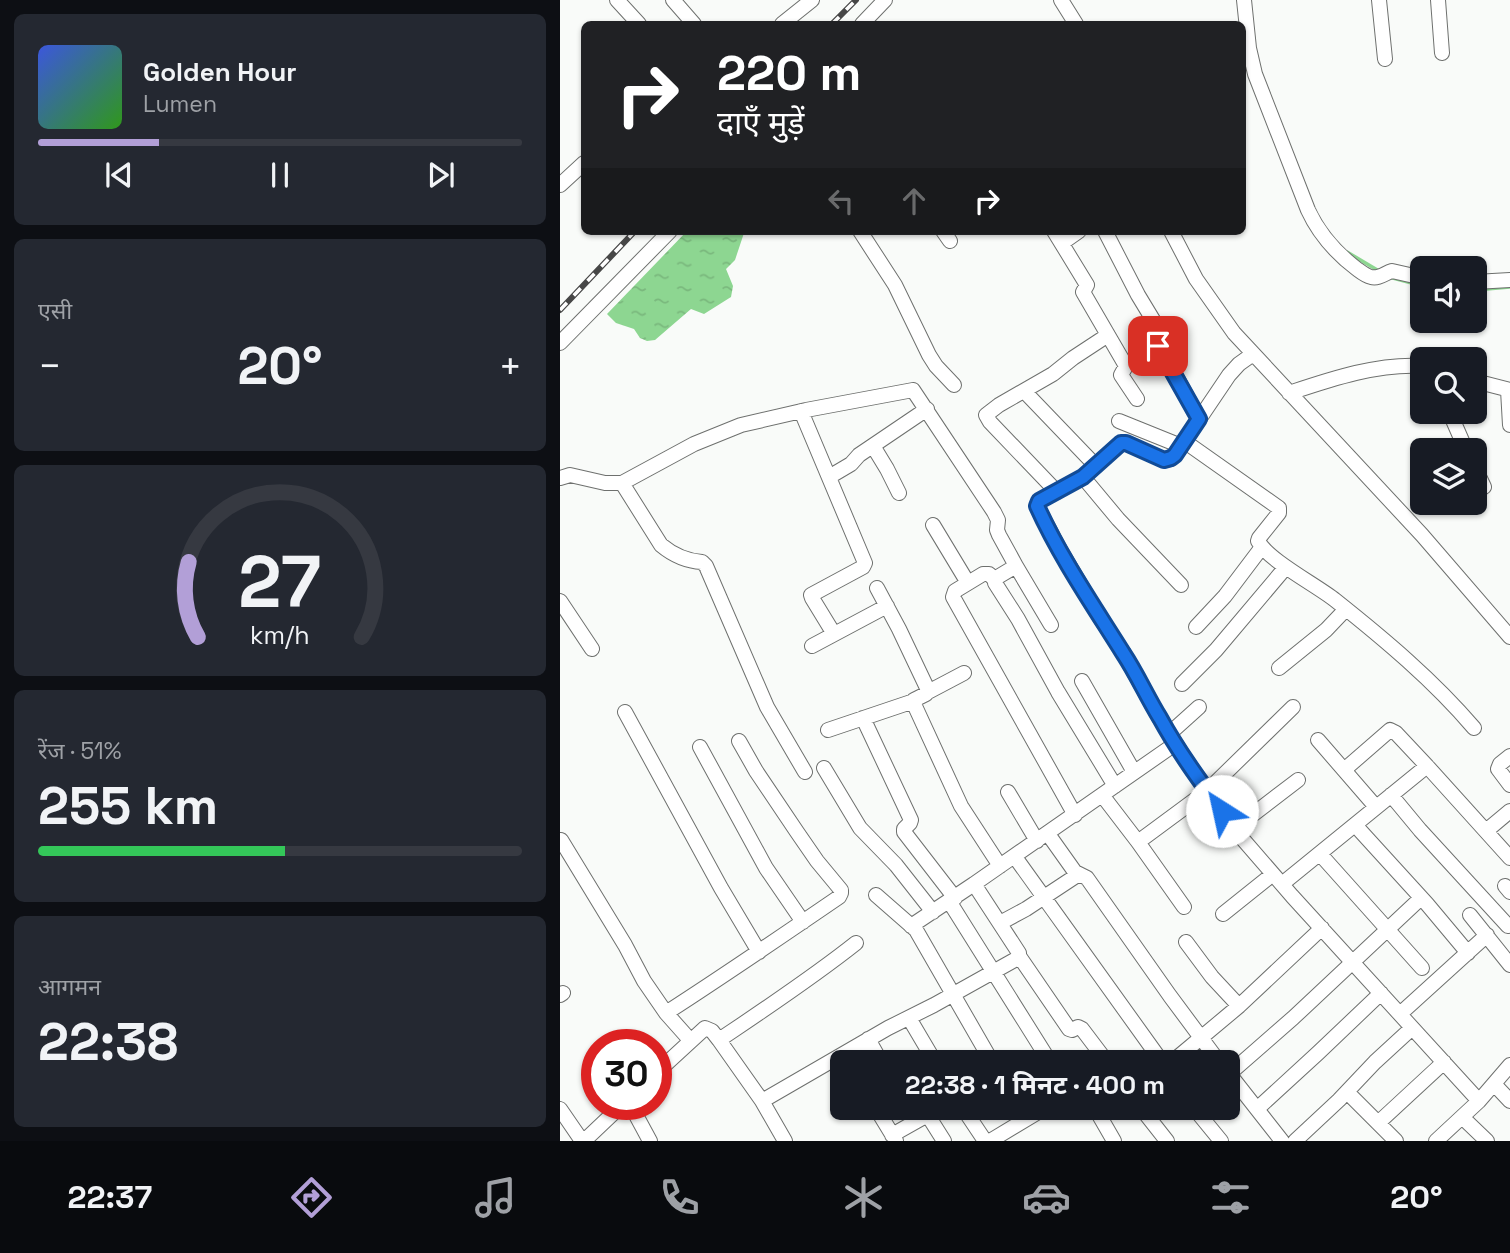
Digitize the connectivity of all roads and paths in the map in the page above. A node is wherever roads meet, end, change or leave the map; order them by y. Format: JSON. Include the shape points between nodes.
{"nodes":[{"id":1,"x":617,"y":0,"type":"edge"},
{"id":2,"x":673,"y":0,"type":"edge"},
{"id":3,"x":813,"y":0,"type":"edge"},
{"id":4,"x":885,"y":0,"type":"edge"},
{"id":5,"x":1061,"y":0,"type":"edge"},
{"id":6,"x":1244,"y":0,"type":"edge"},
{"id":7,"x":1378,"y":0,"type":"edge"},
{"id":8,"x":1438,"y":0,"type":"edge"},
{"id":9,"x":636,"y":21,"type":"edge"},
{"id":10,"x":691,"y":21,"type":"edge"},
{"id":11,"x":786,"y":21,"type":"edge"},
{"id":12,"x":865,"y":21,"type":"edge"},
{"id":13,"x":1074,"y":21,"type":"edge"},
{"id":14,"x":1442,"y":53,"type":"dead end"},
{"id":15,"x":1385,"y":59,"type":"dead end"},
{"id":16,"x":581,"y":166,"type":"edge"},
{"id":17,"x":560,"y":185,"type":"edge"},
{"id":18,"x":666,"y":235,"type":"edge"},
{"id":19,"x":863,"y":235,"type":"edge"},
{"id":20,"x":1107,"y":235,"type":"edge"},
{"id":21,"x":1173,"y":235,"type":"edge"},
{"id":22,"x":1058,"y":237,"type":"edge"},
{"id":23,"x":1410,"y":275,"type":"edge"},
{"id":24,"x":1510,"y":280,"type":"edge"},
{"id":25,"x":1487,"y":281,"type":"edge"},
{"id":26,"x":1108,"y":335,"type":"junction"},
{"id":27,"x":560,"y":344,"type":"edge"},
{"id":28,"x":1253,"y":354,"type":"junction"},
{"id":29,"x":1410,"y":366,"type":"edge"},
{"id":30,"x":1487,"y":384,"type":"edge"},
{"id":31,"x":954,"y":385,"type":"dead end"},
{"id":32,"x":1509,"y":390,"type":"edge"},
{"id":33,"x":1024,"y":391,"type":"junction"},
{"id":34,"x":1289,"y":393,"type":"junction"},
{"id":35,"x":1136,"y":399,"type":"dead end"},
{"id":36,"x":927,"y":409,"type":"junction"},
{"id":37,"x":801,"y":411,"type":"junction"},
{"id":38,"x":1199,"y":419,"type":"junction"},
{"id":39,"x":1119,"y":421,"type":"dead end"},
{"id":40,"x":1510,"y":425,"type":"edge"},
{"id":41,"x":1182,"y":444,"type":"junction"},
{"id":42,"x":873,"y":446,"type":"junction"},
{"id":43,"x":560,"y":463,"type":"edge"},
{"id":44,"x":1096,"y":466,"type":"junction"},
{"id":45,"x":565,"y":477,"type":"edge"},
{"id":46,"x":829,"y":477,"type":"junction"},
{"id":47,"x":1083,"y":477,"type":"junction"},
{"id":48,"x":622,"y":483,"type":"junction"},
{"id":49,"x":1057,"y":492,"type":"junction"},
{"id":50,"x":899,"y":493,"type":"dead end"},
{"id":51,"x":933,"y":525,"type":"dead end"},
{"id":52,"x":1262,"y":547,"type":"junction"},
{"id":53,"x":1016,"y":566,"type":"junction"},
{"id":54,"x":1286,"y":567,"type":"junction"},
{"id":55,"x":995,"y":580,"type":"junction"},
{"id":56,"x":968,"y":583,"type":"junction"},
{"id":57,"x":1181,"y":585,"type":"dead end"},
{"id":58,"x":877,"y":588,"type":"dead end"},
{"id":59,"x":560,"y":601,"type":"edge"},
{"id":60,"x":887,"y":606,"type":"junction"},
{"id":61,"x":1346,"y":609,"type":"junction"},
{"id":62,"x":1051,"y":625,"type":"dead end"},
{"id":63,"x":1196,"y":627,"type":"dead end"},
{"id":64,"x":834,"y":634,"type":"junction"},
{"id":65,"x":1510,"y":637,"type":"edge"},
{"id":66,"x":812,"y":646,"type":"dead end"},
{"id":67,"x":592,"y":649,"type":"dead end"},
{"id":68,"x":1279,"y":668,"type":"dead end"},
{"id":69,"x":964,"y":673,"type":"dead end"},
{"id":70,"x":1082,"y":681,"type":"dead end"},
{"id":71,"x":1182,"y":684,"type":"dead end"},
{"id":72,"x":928,"y":692,"type":"junction"},
{"id":73,"x":914,"y":701,"type":"junction"},
{"id":74,"x":1293,"y":706,"type":"dead end"},
{"id":75,"x":1199,"y":707,"type":"dead end"},
{"id":76,"x":625,"y":712,"type":"dead end"},
{"id":77,"x":863,"y":718,"type":"junction"},
{"id":78,"x":1474,"y":728,"type":"dead end"},
{"id":79,"x":828,"y":730,"type":"dead end"},
{"id":80,"x":1172,"y":739,"type":"junction"},
{"id":81,"x":1318,"y":740,"type":"dead end"},
{"id":82,"x":739,"y":741,"type":"dead end"},
{"id":83,"x":700,"y":747,"type":"dead end"},
{"id":84,"x":1510,"y":756,"type":"edge"},
{"id":85,"x":1427,"y":766,"type":"junction"},
{"id":86,"x":824,"y":768,"type":"dead end"},
{"id":87,"x":1344,"y":770,"type":"junction"},
{"id":88,"x":805,"y":772,"type":"dead end"},
{"id":89,"x":1134,"y":772,"type":"junction"},
{"id":90,"x":1298,"y":780,"type":"dead end"},
{"id":91,"x":1510,"y":785,"type":"edge"},
{"id":92,"x":1115,"y":786,"type":"junction"},
{"id":93,"x":1208,"y":791,"type":"junction"},
{"id":94,"x":1008,"y":792,"type":"dead end"},
{"id":95,"x":1102,"y":795,"type":"junction"},
{"id":96,"x":1391,"y":795,"type":"junction"},
{"id":97,"x":1376,"y":807,"type":"junction"},
{"id":98,"x":1510,"y":811,"type":"edge"},
{"id":99,"x":1075,"y":815,"type":"junction"},
{"id":100,"x":1354,"y":825,"type":"junction"},
{"id":101,"x":1234,"y":829,"type":"junction"},
{"id":102,"x":1486,"y":831,"type":"junction"},
{"id":103,"x":1042,"y":838,"type":"junction"},
{"id":104,"x":561,"y":840,"type":"edge"},
{"id":105,"x":1138,"y":842,"type":"junction"},
{"id":106,"x":1320,"y":854,"type":"junction"},
{"id":107,"x":1015,"y":857,"type":"junction"},
{"id":108,"x":1510,"y":858,"type":"edge"},
{"id":109,"x":1000,"y":866,"type":"junction"},
{"id":110,"x":1079,"y":874,"type":"junction"},
{"id":111,"x":1278,"y":879,"type":"junction"},
{"id":112,"x":974,"y":884,"type":"junction"},
{"id":113,"x":876,"y":895,"type":"dead end"},
{"id":114,"x":1044,"y":897,"type":"junction"},
{"id":115,"x":1421,"y":898,"type":"junction"},
{"id":116,"x":952,"y":900,"type":"junction"},
{"id":117,"x":1184,"y":907,"type":"dead end"},
{"id":118,"x":933,"y":912,"type":"junction"},
{"id":119,"x":1223,"y":914,"type":"dead end"},
{"id":120,"x":1470,"y":915,"type":"dead end"},
{"id":121,"x":803,"y":922,"type":"junction"},
{"id":122,"x":1000,"y":923,"type":"junction"},
{"id":123,"x":911,"y":926,"type":"junction"},
{"id":124,"x":1508,"y":926,"type":"dead end"},
{"id":125,"x":1322,"y":928,"type":"junction"},
{"id":126,"x":1388,"y":929,"type":"junction"},
{"id":127,"x":1487,"y":935,"type":"junction"},
{"id":128,"x":1186,"y":942,"type":"dead end"},
{"id":129,"x":856,"y":943,"type":"dead end"},
{"id":130,"x":759,"y":952,"type":"junction"},
{"id":131,"x":1468,"y":953,"type":"junction"},
{"id":132,"x":1019,"y":956,"type":"junction"},
{"id":133,"x":1352,"y":961,"type":"junction"},
{"id":134,"x":1510,"y":965,"type":"edge"},
{"id":135,"x":1422,"y":968,"type":"dead end"},
{"id":136,"x":994,"y":971,"type":"junction"},
{"id":137,"x":1381,"y":993,"type":"junction"},
{"id":138,"x":953,"y":995,"type":"junction"},
{"id":139,"x":1239,"y":1006,"type":"junction"},
{"id":140,"x":666,"y":1013,"type":"junction"},
{"id":141,"x":1400,"y":1014,"type":"junction"},
{"id":142,"x":909,"y":1018,"type":"junction"},
{"id":143,"x":1412,"y":1028,"type":"junction"},
{"id":144,"x":1201,"y":1039,"type":"junction"},
{"id":145,"x":690,"y":1040,"type":"junction"},
{"id":146,"x":719,"y":1040,"type":"junction"},
{"id":147,"x":868,"y":1040,"type":"junction"},
{"id":148,"x":856,"y":1050,"type":"edge"},
{"id":149,"x":874,"y":1050,"type":"edge"},
{"id":150,"x":928,"y":1050,"type":"edge"},
{"id":151,"x":985,"y":1050,"type":"edge"},
{"id":152,"x":1043,"y":1050,"type":"edge"},
{"id":153,"x":1098,"y":1050,"type":"edge"},
{"id":154,"x":1153,"y":1050,"type":"edge"},
{"id":155,"x":1187,"y":1050,"type":"edge"},
{"id":156,"x":1210,"y":1050,"type":"edge"},
{"id":157,"x":672,"y":1057,"type":"edge"},
{"id":158,"x":1444,"y":1062,"type":"junction"},
{"id":159,"x":1240,"y":1063,"type":"edge"},
{"id":160,"x":1510,"y":1065,"type":"edge"},
{"id":161,"x":830,"y":1066,"type":"edge"},
{"id":162,"x":1494,"y":1084,"type":"junction"},
{"id":163,"x":1240,"y":1088,"type":"edge"},
{"id":164,"x":1347,"y":1092,"type":"junction"},
{"id":165,"x":762,"y":1101,"type":"junction"},
{"id":166,"x":1479,"y":1101,"type":"junction"},
{"id":167,"x":1510,"y":1101,"type":"edge"},
{"id":168,"x":560,"y":1109,"type":"edge"},
{"id":169,"x":1257,"y":1109,"type":"junction"},
{"id":170,"x":1462,"y":1117,"type":"junction"},
{"id":171,"x":606,"y":1120,"type":"edge"},
{"id":172,"x":638,"y":1120,"type":"edge"},
{"id":173,"x":883,"y":1120,"type":"edge"},
{"id":174,"x":919,"y":1120,"type":"edge"},
{"id":175,"x":931,"y":1120,"type":"edge"},
{"id":176,"x":972,"y":1120,"type":"edge"},
{"id":177,"x":1014,"y":1120,"type":"edge"},
{"id":178,"x":1106,"y":1120,"type":"edge"},
{"id":179,"x":1150,"y":1120,"type":"edge"},
{"id":180,"x":1204,"y":1120,"type":"edge"},
{"id":181,"x":1378,"y":1123,"type":"junction"},
{"id":182,"x":894,"y":1138,"type":"edge"},
{"id":183,"x":583,"y":1141,"type":"edge"},
{"id":184,"x":649,"y":1141,"type":"edge"},
{"id":185,"x":785,"y":1141,"type":"edge"},
{"id":186,"x":944,"y":1141,"type":"edge"},
{"id":187,"x":987,"y":1141,"type":"edge"},
{"id":188,"x":1114,"y":1141,"type":"edge"},
{"id":189,"x":1167,"y":1141,"type":"edge"},
{"id":190,"x":1221,"y":1141,"type":"edge"},
{"id":191,"x":1282,"y":1141,"type":"edge"},
{"id":192,"x":1295,"y":1141,"type":"edge"},
{"id":193,"x":1396,"y":1141,"type":"edge"},
{"id":194,"x":1436,"y":1141,"type":"edge"},
{"id":195,"x":1487,"y":1141,"type":"edge"}],
"edges":[{"from":1,"to":9,"type":"street"},
{"from":2,"to":10,"type":"street"},
{"from":3,"to":11,"type":"street"},
{"from":4,"to":12,"type":"street"},
{"from":5,"to":13,"type":"street"},
{"from":6,"to":23,"type":"street","via":[[1255,74],[1312,219],[1331,246],[1368,276],[1392,271]]},
{"from":7,"to":15,"type":"street"},
{"from":8,"to":14,"type":"street"},
{"from":16,"to":17,"type":"street"},
{"from":18,"to":27,"type":"street"},
{"from":19,"to":31,"type":"street","via":[[895,285],[929,355]]},
{"from":20,"to":38,"type":"street","via":[[1164,338],[1158,348]]},
{"from":21,"to":28,"type":"street","via":[[1196,279]]},
{"from":22,"to":26,"type":"street","via":[[1087,285],[1083,292]]},
{"from":24,"to":25,"type":"street"},
{"from":26,"to":33,"type":"street"},
{"from":26,"to":35,"type":"street","via":[[1126,366],[1122,376]]},
{"from":28,"to":34,"type":"street"},
{"from":28,"to":38,"type":"street","via":[[1229,375]]},
{"from":29,"to":34,"type":"street","via":[[1350,373]]},
{"from":30,"to":32,"type":"street"},
{"from":32,"to":40,"type":"street"},
{"from":33,"to":44,"type":"street"},
{"from":33,"to":49,"type":"street","via":[[986,417]]},
{"from":34,"to":65,"type":"street"},
{"from":36,"to":37,"type":"street","via":[[911,390]]},
{"from":36,"to":42,"type":"street"},
{"from":36,"to":53,"type":"street","via":[[998,518],[998,533]]},
{"from":37,"to":46,"type":"street"},
{"from":37,"to":48,"type":"street","via":[[741,425],[694,444]]},
{"from":38,"to":41,"type":"street"},
{"from":39,"to":41,"type":"street"},
{"from":41,"to":44,"type":"street","via":[[1167,460],[1121,443]]},
{"from":41,"to":52,"type":"street","via":[[1279,508],[1258,541]]},
{"from":42,"to":46,"type":"street"},
{"from":42,"to":50,"type":"street"},
{"from":43,"to":45,"type":"street"},
{"from":44,"to":47,"type":"street"},
{"from":45,"to":48,"type":"street"},
{"from":46,"to":64,"type":"street","via":[[865,563],[811,595]]},
{"from":47,"to":49,"type":"street"},
{"from":47,"to":57,"type":"street"},
{"from":48,"to":88,"type":"street","via":[[661,545],[706,566],[767,707]]},
{"from":49,"to":80,"type":"street","via":[[1037,506]]},
{"from":51,"to":56,"type":"street"},
{"from":52,"to":54,"type":"street"},
{"from":52,"to":63,"type":"street"},
{"from":53,"to":55,"type":"street"},
{"from":53,"to":62,"type":"street"},
{"from":54,"to":61,"type":"street"},
{"from":54,"to":71,"type":"street"},
{"from":55,"to":56,"type":"street","via":[[986,573]]},
{"from":55,"to":92,"type":"street"},
{"from":56,"to":99,"type":"street","via":[[953,593],[954,601]]},
{"from":58,"to":60,"type":"street"},
{"from":59,"to":67,"type":"street"},
{"from":60,"to":64,"type":"street"},
{"from":60,"to":72,"type":"street"},
{"from":61,"to":68,"type":"street"},
{"from":61,"to":78,"type":"street","via":[[1443,694]]},
{"from":64,"to":66,"type":"street"},
{"from":69,"to":72,"type":"street"},
{"from":70,"to":89,"type":"street"},
{"from":72,"to":73,"type":"street"},
{"from":73,"to":77,"type":"street"},
{"from":73,"to":109,"type":"street","via":[[961,806]]},
{"from":74,"to":93,"type":"street"},
{"from":75,"to":80,"type":"street"},
{"from":76,"to":130,"type":"street"},
{"from":77,"to":79,"type":"street"},
{"from":77,"to":116,"type":"street","via":[[911,820],[904,832]]},
{"from":80,"to":89,"type":"street"},
{"from":80,"to":93,"type":"street"},
{"from":81,"to":87,"type":"street"},
{"from":82,"to":121,"type":"street","via":[[841,891]]},
{"from":83,"to":121,"type":"street","via":[[766,868]]},
{"from":84,"to":91,"type":"street","via":[[1498,769]]},
{"from":85,"to":87,"type":"street","via":[[1390,730]]},
{"from":85,"to":96,"type":"street"},
{"from":85,"to":102,"type":"street"},
{"from":86,"to":118,"type":"street","via":[[860,828]]},
{"from":87,"to":97,"type":"street"},
{"from":89,"to":92,"type":"street"},
{"from":90,"to":101,"type":"street"},
{"from":92,"to":95,"type":"street"},
{"from":93,"to":101,"type":"street"},
{"from":93,"to":105,"type":"street"},
{"from":94,"to":103,"type":"street"},
{"from":95,"to":99,"type":"street"},
{"from":95,"to":105,"type":"street"},
{"from":96,"to":97,"type":"street"},
{"from":96,"to":124,"type":"street"},
{"from":97,"to":100,"type":"street"},
{"from":98,"to":102,"type":"street"},
{"from":99,"to":103,"type":"street"},
{"from":100,"to":106,"type":"street"},
{"from":100,"to":115,"type":"street"},
{"from":101,"to":111,"type":"street"},
{"from":102,"to":108,"type":"street"},
{"from":103,"to":107,"type":"street"},
{"from":103,"to":110,"type":"street"},
{"from":104,"to":140,"type":"street"},
{"from":105,"to":117,"type":"street"},
{"from":106,"to":111,"type":"street"},
{"from":106,"to":126,"type":"street"},
{"from":107,"to":109,"type":"street"},
{"from":107,"to":114,"type":"street"},
{"from":109,"to":112,"type":"street"},
{"from":110,"to":114,"type":"street"},
{"from":110,"to":144,"type":"street","via":[[1087,878]]},
{"from":111,"to":119,"type":"street"},
{"from":111,"to":125,"type":"street"},
{"from":112,"to":116,"type":"street"},
{"from":112,"to":122,"type":"street"},
{"from":113,"to":123,"type":"street"},
{"from":114,"to":122,"type":"street"},
{"from":114,"to":154,"type":"street"},
{"from":115,"to":126,"type":"street"},
{"from":115,"to":131,"type":"street"},
{"from":116,"to":118,"type":"street"},
{"from":116,"to":136,"type":"street"},
{"from":118,"to":123,"type":"street"},
{"from":120,"to":127,"type":"street"},
{"from":121,"to":130,"type":"street"},
{"from":122,"to":132,"type":"street"},
{"from":123,"to":138,"type":"street"},
{"from":125,"to":133,"type":"street"},
{"from":125,"to":139,"type":"street"},
{"from":126,"to":133,"type":"street"},
{"from":126,"to":135,"type":"street"},
{"from":127,"to":131,"type":"street"},
{"from":127,"to":134,"type":"street"},
{"from":128,"to":139,"type":"street"},
{"from":129,"to":146,"type":"street"},
{"from":130,"to":140,"type":"street"},
{"from":131,"to":141,"type":"street"},
{"from":132,"to":136,"type":"street"},
{"from":132,"to":153,"type":"street","via":[[1069,1029],[1082,1029]]},
{"from":133,"to":137,"type":"street"},
{"from":133,"to":159,"type":"street"},
{"from":136,"to":138,"type":"street"},
{"from":136,"to":152,"type":"street"},
{"from":137,"to":141,"type":"street"},
{"from":137,"to":169,"type":"street"},
{"from":138,"to":142,"type":"street"},
{"from":138,"to":151,"type":"street"},
{"from":139,"to":144,"type":"street"},
{"from":140,"to":145,"type":"street"},
{"from":141,"to":143,"type":"street"},
{"from":142,"to":147,"type":"street"},
{"from":142,"to":150,"type":"street"},
{"from":143,"to":158,"type":"street"},
{"from":143,"to":164,"type":"street"},
{"from":144,"to":155,"type":"street"},
{"from":144,"to":156,"type":"street"},
{"from":145,"to":146,"type":"street","via":[[705,1028]]},
{"from":145,"to":157,"type":"street"},
{"from":146,"to":165,"type":"street"},
{"from":147,"to":148,"type":"street"},
{"from":147,"to":149,"type":"street"},
{"from":158,"to":166,"type":"street"},
{"from":158,"to":181,"type":"street"},
{"from":160,"to":162,"type":"street"},
{"from":161,"to":165,"type":"street"},
{"from":162,"to":166,"type":"street"},
{"from":162,"to":167,"type":"street"},
{"from":163,"to":169,"type":"street"},
{"from":164,"to":181,"type":"street"},
{"from":164,"to":192,"type":"street"},
{"from":165,"to":185,"type":"street"},
{"from":166,"to":170,"type":"street"},
{"from":168,"to":183,"type":"street"},
{"from":169,"to":191,"type":"street"},
{"from":170,"to":194,"type":"street"},
{"from":170,"to":195,"type":"street"},
{"from":171,"to":183,"type":"street"},
{"from":172,"to":184,"type":"street"},
{"from":173,"to":182,"type":"street"},
{"from":174,"to":182,"type":"street"},
{"from":175,"to":186,"type":"street"},
{"from":176,"to":187,"type":"street"},
{"from":177,"to":187,"type":"street"},
{"from":178,"to":188,"type":"street"},
{"from":179,"to":189,"type":"street"},
{"from":180,"to":190,"type":"street"},
{"from":181,"to":193,"type":"street"}]}
